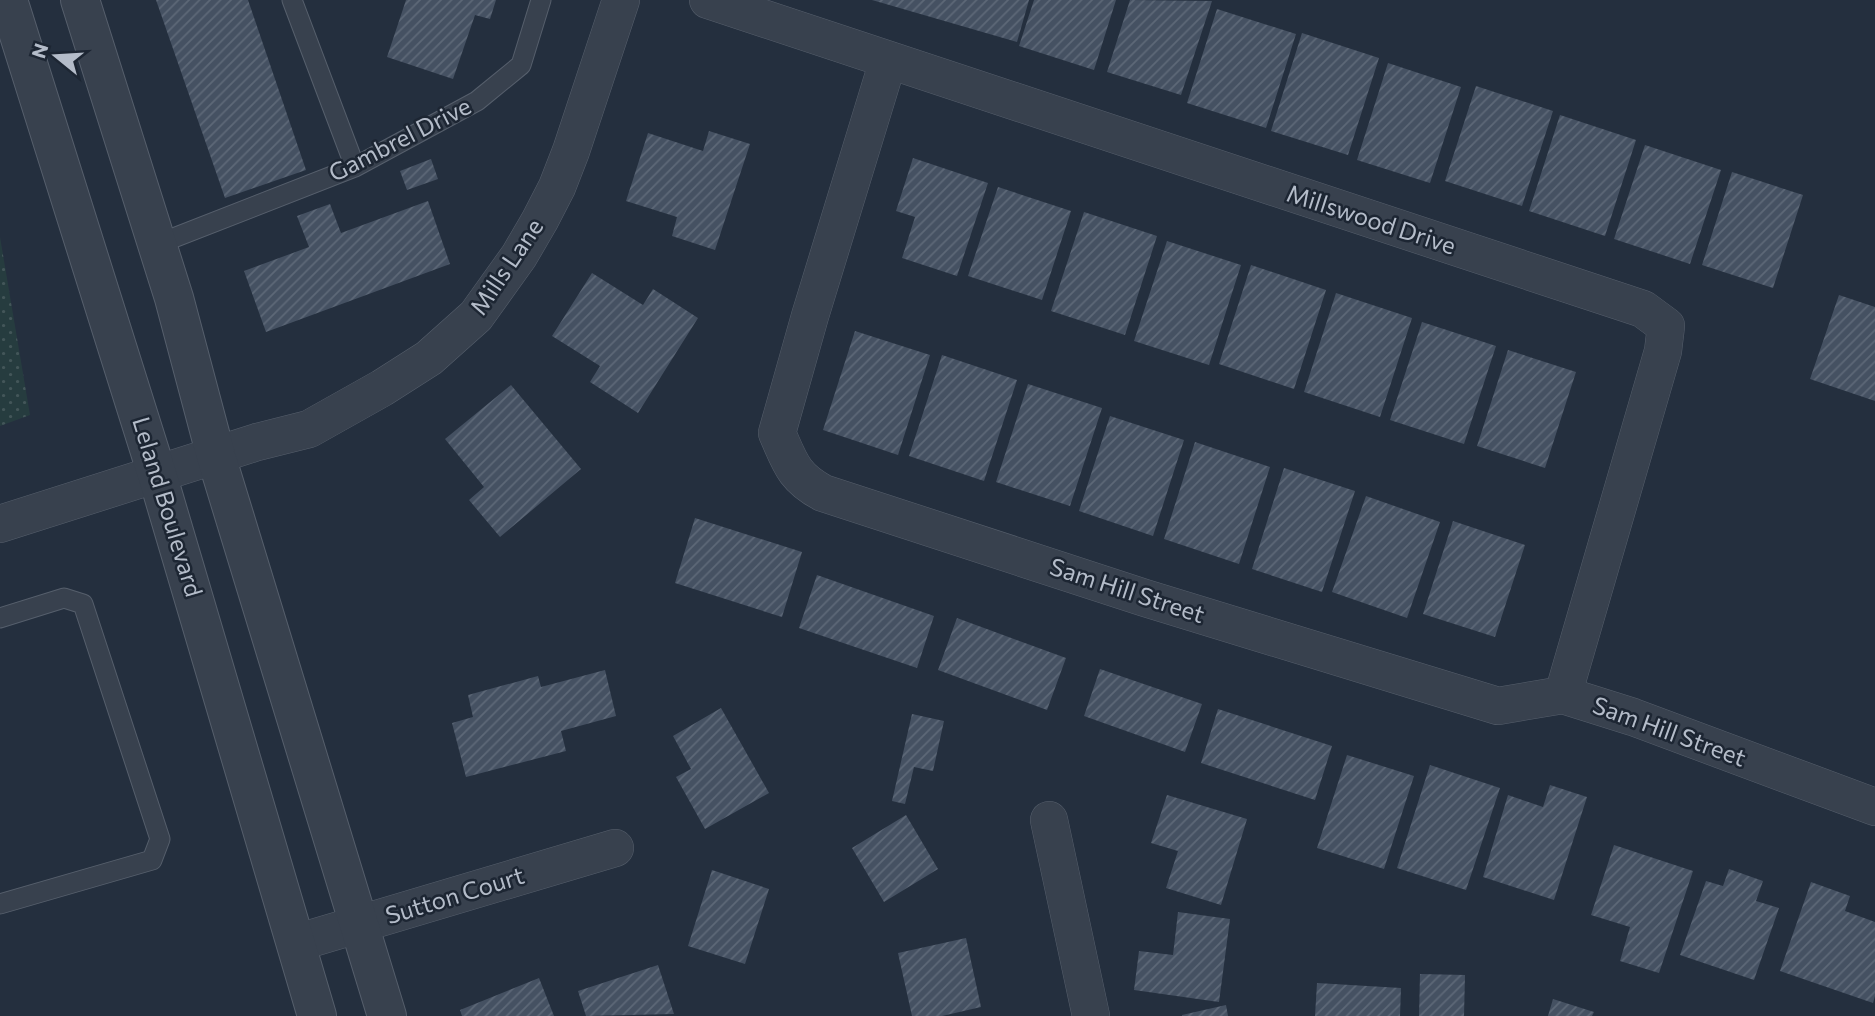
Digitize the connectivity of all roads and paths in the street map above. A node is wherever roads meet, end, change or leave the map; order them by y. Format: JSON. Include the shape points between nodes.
{"nodes":[{"id":1,"x":8,"y":0,"type":"edge"},
{"id":2,"x":80,"y":0,"type":"edge"},
{"id":3,"x":292,"y":0,"type":"edge"},
{"id":4,"x":541,"y":0,"type":"edge"},
{"id":5,"x":621,"y":0,"type":"edge"},
{"id":6,"x":708,"y":0,"type":"edge"},
{"id":7,"x":888,"y":61,"type":"junction"},
{"id":8,"x":355,"y":167,"type":"junction"},
{"id":9,"x":158,"y":244,"type":"junction"},
{"id":10,"x":216,"y":456,"type":"junction"},
{"id":11,"x":158,"y":474,"type":"junction"},
{"id":12,"x":0,"y":524,"type":"edge"},
{"id":13,"x":0,"y":618,"type":"edge"},
{"id":14,"x":1563,"y":695,"type":"junction"},
{"id":15,"x":1875,"y":807,"type":"edge"},
{"id":16,"x":1049,"y":820,"type":"dead end"},
{"id":17,"x":615,"y":848,"type":"dead end"},
{"id":18,"x":0,"y":904,"type":"edge"},
{"id":19,"x":359,"y":925,"type":"junction"},
{"id":20,"x":296,"y":943,"type":"junction"},
{"id":21,"x":317,"y":1016,"type":"edge"},
{"id":22,"x":387,"y":1016,"type":"edge"},
{"id":23,"x":1091,"y":1016,"type":"edge"}],
"edges":[{"from":1,"to":11,"type":"street","name":"Leland Boulevard"},
{"from":2,"to":9,"type":"street"},
{"from":3,"to":8,"type":"lane"},
{"from":4,"to":8,"type":"lane","name":"Gambrel Drive","via":[[521,65],[477,102]]},
{"from":5,"to":10,"type":"street","name":"Mills Lane","via":[[557,187],[519,256],[476,316],[429,358],[309,429]]},
{"from":6,"to":7,"type":"street","name":"Millswood Drive"},
{"from":7,"to":14,"type":"street","name":"Millswood Drive","via":[[1643,309],[1666,326],[1663,351]]},
{"from":7,"to":14,"type":"street","name":"Sam Hill Street","via":[[777,433],[794,472],[823,493],[1498,706]]},
{"from":8,"to":9,"type":"lane","name":"Gambrel Drive"},
{"from":9,"to":10,"type":"street"},
{"from":10,"to":11,"type":"street","name":"Mills Lane"},
{"from":10,"to":19,"type":"street"},
{"from":11,"to":12,"type":"street","name":"Mills Lane"},
{"from":11,"to":20,"type":"street","name":"Leland Boulevard"},
{"from":13,"to":18,"type":"lane","via":[[64,598],[83,604],[160,839],[152,860]]},
{"from":14,"to":15,"type":"street","name":"Sam Hill Street"},
{"from":16,"to":23,"type":"street"},
{"from":17,"to":19,"type":"street","name":"Sutton Court"},
{"from":19,"to":20,"type":"street","name":"Sutton Court"},
{"from":19,"to":22,"type":"street"},
{"from":20,"to":21,"type":"street","name":"Leland Boulevard"}]}
